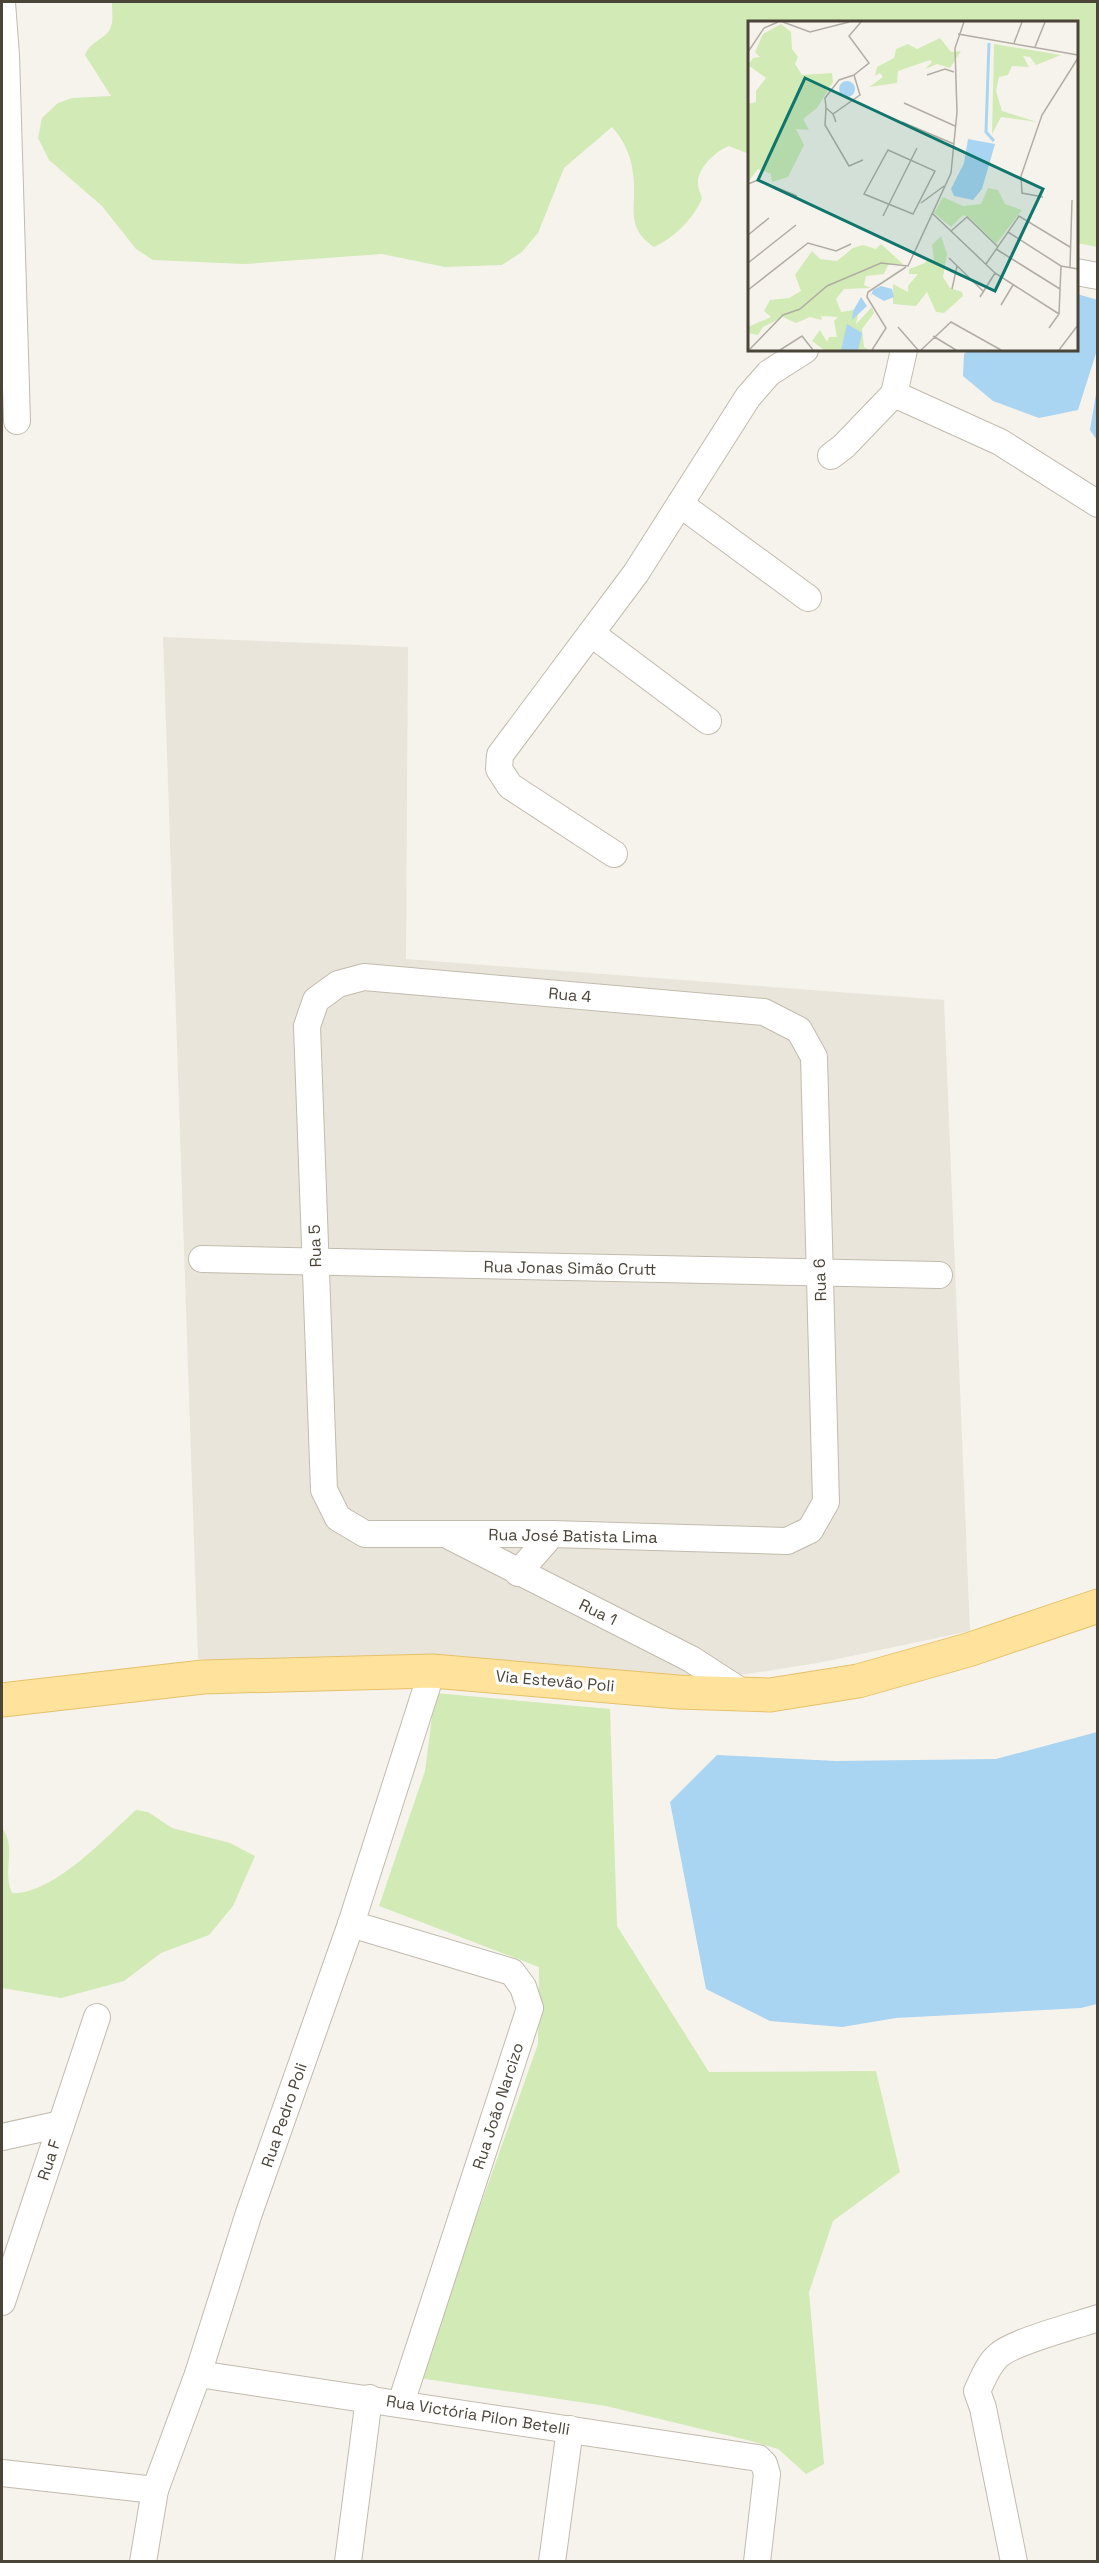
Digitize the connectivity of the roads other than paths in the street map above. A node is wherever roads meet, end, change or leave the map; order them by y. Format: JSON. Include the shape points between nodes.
{"nodes":[{"id":1,"x":2,"y":3,"type":"edge"},
{"id":2,"x":1078,"y":272,"type":"edge"},
{"id":3,"x":1098,"y":276,"type":"edge"},
{"id":4,"x":803,"y":351,"type":"edge"},
{"id":5,"x":904,"y":351,"type":"edge"},
{"id":6,"x":894,"y":394,"type":"junction"},
{"id":7,"x":17,"y":421,"type":"dead end"},
{"id":8,"x":831,"y":456,"type":"dead end"},
{"id":9,"x":680,"y":504,"type":"junction"},
{"id":10,"x":1098,"y":504,"type":"edge"},
{"id":11,"x":808,"y":598,"type":"dead end"},
{"id":12,"x":592,"y":633,"type":"junction"},
{"id":13,"x":708,"y":722,"type":"dead end"},
{"id":14,"x":614,"y":854,"type":"dead end"},
{"id":15,"x":338,"y":984,"type":"joint"},
{"id":16,"x":799,"y":1030,"type":"joint"},
{"id":17,"x":202,"y":1259,"type":"dead end"},
{"id":18,"x":316,"y":1263,"type":"junction"},
{"id":19,"x":820,"y":1272,"type":"junction"},
{"id":20,"x":939,"y":1275,"type":"dead end"},
{"id":21,"x":338,"y":1518,"type":"joint"},
{"id":22,"x":810,"y":1530,"type":"joint"},
{"id":23,"x":552,"y":1534,"type":"junction"},
{"id":24,"x":448,"y":1535,"type":"junction"},
{"id":25,"x":518,"y":1573,"type":"junction"},
{"id":26,"x":1098,"y":1606,"type":"edge"},
{"id":27,"x":432,"y":1671,"type":"junction"},
{"id":28,"x":745,"y":1694,"type":"junction"},
{"id":29,"x":2,"y":1700,"type":"edge"},
{"id":30,"x":351,"y":1924,"type":"junction"},
{"id":31,"x":96,"y":2018,"type":"dead end"},
{"id":32,"x":61,"y":2124,"type":"junction"},
{"id":33,"x":2,"y":2137,"type":"edge"},
{"id":34,"x":2,"y":2302,"type":"edge"},
{"id":35,"x":1098,"y":2318,"type":"edge"},
{"id":36,"x":198,"y":2374,"type":"junction"},
{"id":37,"x":369,"y":2398,"type":"junction"},
{"id":38,"x":401,"y":2403,"type":"junction"},
{"id":39,"x":570,"y":2429,"type":"junction"},
{"id":40,"x":2,"y":2473,"type":"edge"},
{"id":41,"x":155,"y":2490,"type":"junction"},
{"id":42,"x":143,"y":2562,"type":"edge"},
{"id":43,"x":348,"y":2562,"type":"edge"},
{"id":44,"x":552,"y":2562,"type":"edge"},
{"id":45,"x":757,"y":2562,"type":"edge"},
{"id":46,"x":1014,"y":2562,"type":"edge"}],
"edges":[{"from":1,"to":7,"type":"street"},
{"from":2,"to":3,"type":"street"},
{"from":4,"to":9,"type":"street","via":[[769,373],[748,398]]},
{"from":5,"to":6,"type":"street"},
{"from":6,"to":8,"type":"street"},
{"from":6,"to":10,"type":"street","via":[[1000,442]]},
{"from":9,"to":11,"type":"street"},
{"from":9,"to":12,"type":"street"},
{"from":12,"to":13,"type":"street"},
{"from":12,"to":14,"type":"street","via":[[500,755],[498,763],[510,786]]},
{"from":15,"to":16,"type":"street","name":"Rua 4","via":[[364,977],[764,1012]]},
{"from":15,"to":18,"type":"street","name":"Rua 5","via":[[316,1000],[306,1026]]},
{"from":16,"to":19,"type":"street","name":"Rua 6","via":[[814,1058]]},
{"from":17,"to":18,"type":"street","name":"Rua Jonas Simão Crutt"},
{"from":18,"to":19,"type":"street","name":"Rua Jonas Simão Crutt"},
{"from":18,"to":21,"type":"street","name":"Rua 5","via":[[324,1490]]},
{"from":19,"to":20,"type":"street","name":"Rua Jonas Simão Crutt"},
{"from":19,"to":22,"type":"street","name":"Rua 6","via":[[826,1503]]},
{"from":21,"to":24,"type":"street","name":"Rua José Batista Lima","via":[[365,1534]]},
{"from":22,"to":23,"type":"street","name":"Rua José Batista Lima","via":[[787,1540]]},
{"from":23,"to":24,"type":"street","name":"Rua José Batista Lima"},
{"from":23,"to":25,"type":"street"},
{"from":24,"to":25,"type":"street","name":"Rua 1"},
{"from":25,"to":28,"type":"street","name":"Rua 1","via":[[691,1659]]},
{"from":26,"to":28,"type":"main road","name":"Via Estevão Poli","via":[[968,1650],[858,1681],[770,1695]]},
{"from":27,"to":28,"type":"main road","name":"Via Estevão Poli"},
{"from":27,"to":29,"type":"main road","name":"Via Estevão Poli","via":[[203,1677]]},
{"from":27,"to":30,"type":"street","name":"Rua Pedro Poli"},
{"from":30,"to":36,"type":"street","name":"Rua Pedro Poli","via":[[249,2213]]},
{"from":30,"to":38,"type":"street","name":"Rua João Narcizo","via":[[512,1972],[524,1987],[530,2008]]},
{"from":31,"to":32,"type":"street","name":"Rua F"},
{"from":32,"to":33,"type":"street"},
{"from":32,"to":34,"type":"street","name":"Rua F"},
{"from":35,"to":46,"type":"street","via":[[1012,2347],[999,2355],[977,2391]]},
{"from":36,"to":37,"type":"street","name":"Rua Victória Pilon Betelli"},
{"from":36,"to":41,"type":"street","name":"Rua Pedro Poli"},
{"from":37,"to":38,"type":"street","name":"Rua Victória Pilon Betelli"},
{"from":37,"to":43,"type":"street"},
{"from":38,"to":39,"type":"street","name":"Rua Victória Pilon Betelli"},
{"from":39,"to":44,"type":"street"},
{"from":39,"to":45,"type":"street","name":"Rua Victória Pilon Betelli","via":[[758,2458],[767,2474]]},
{"from":40,"to":41,"type":"street"},
{"from":41,"to":42,"type":"street","name":"Rua Pedro Poli"}]}
